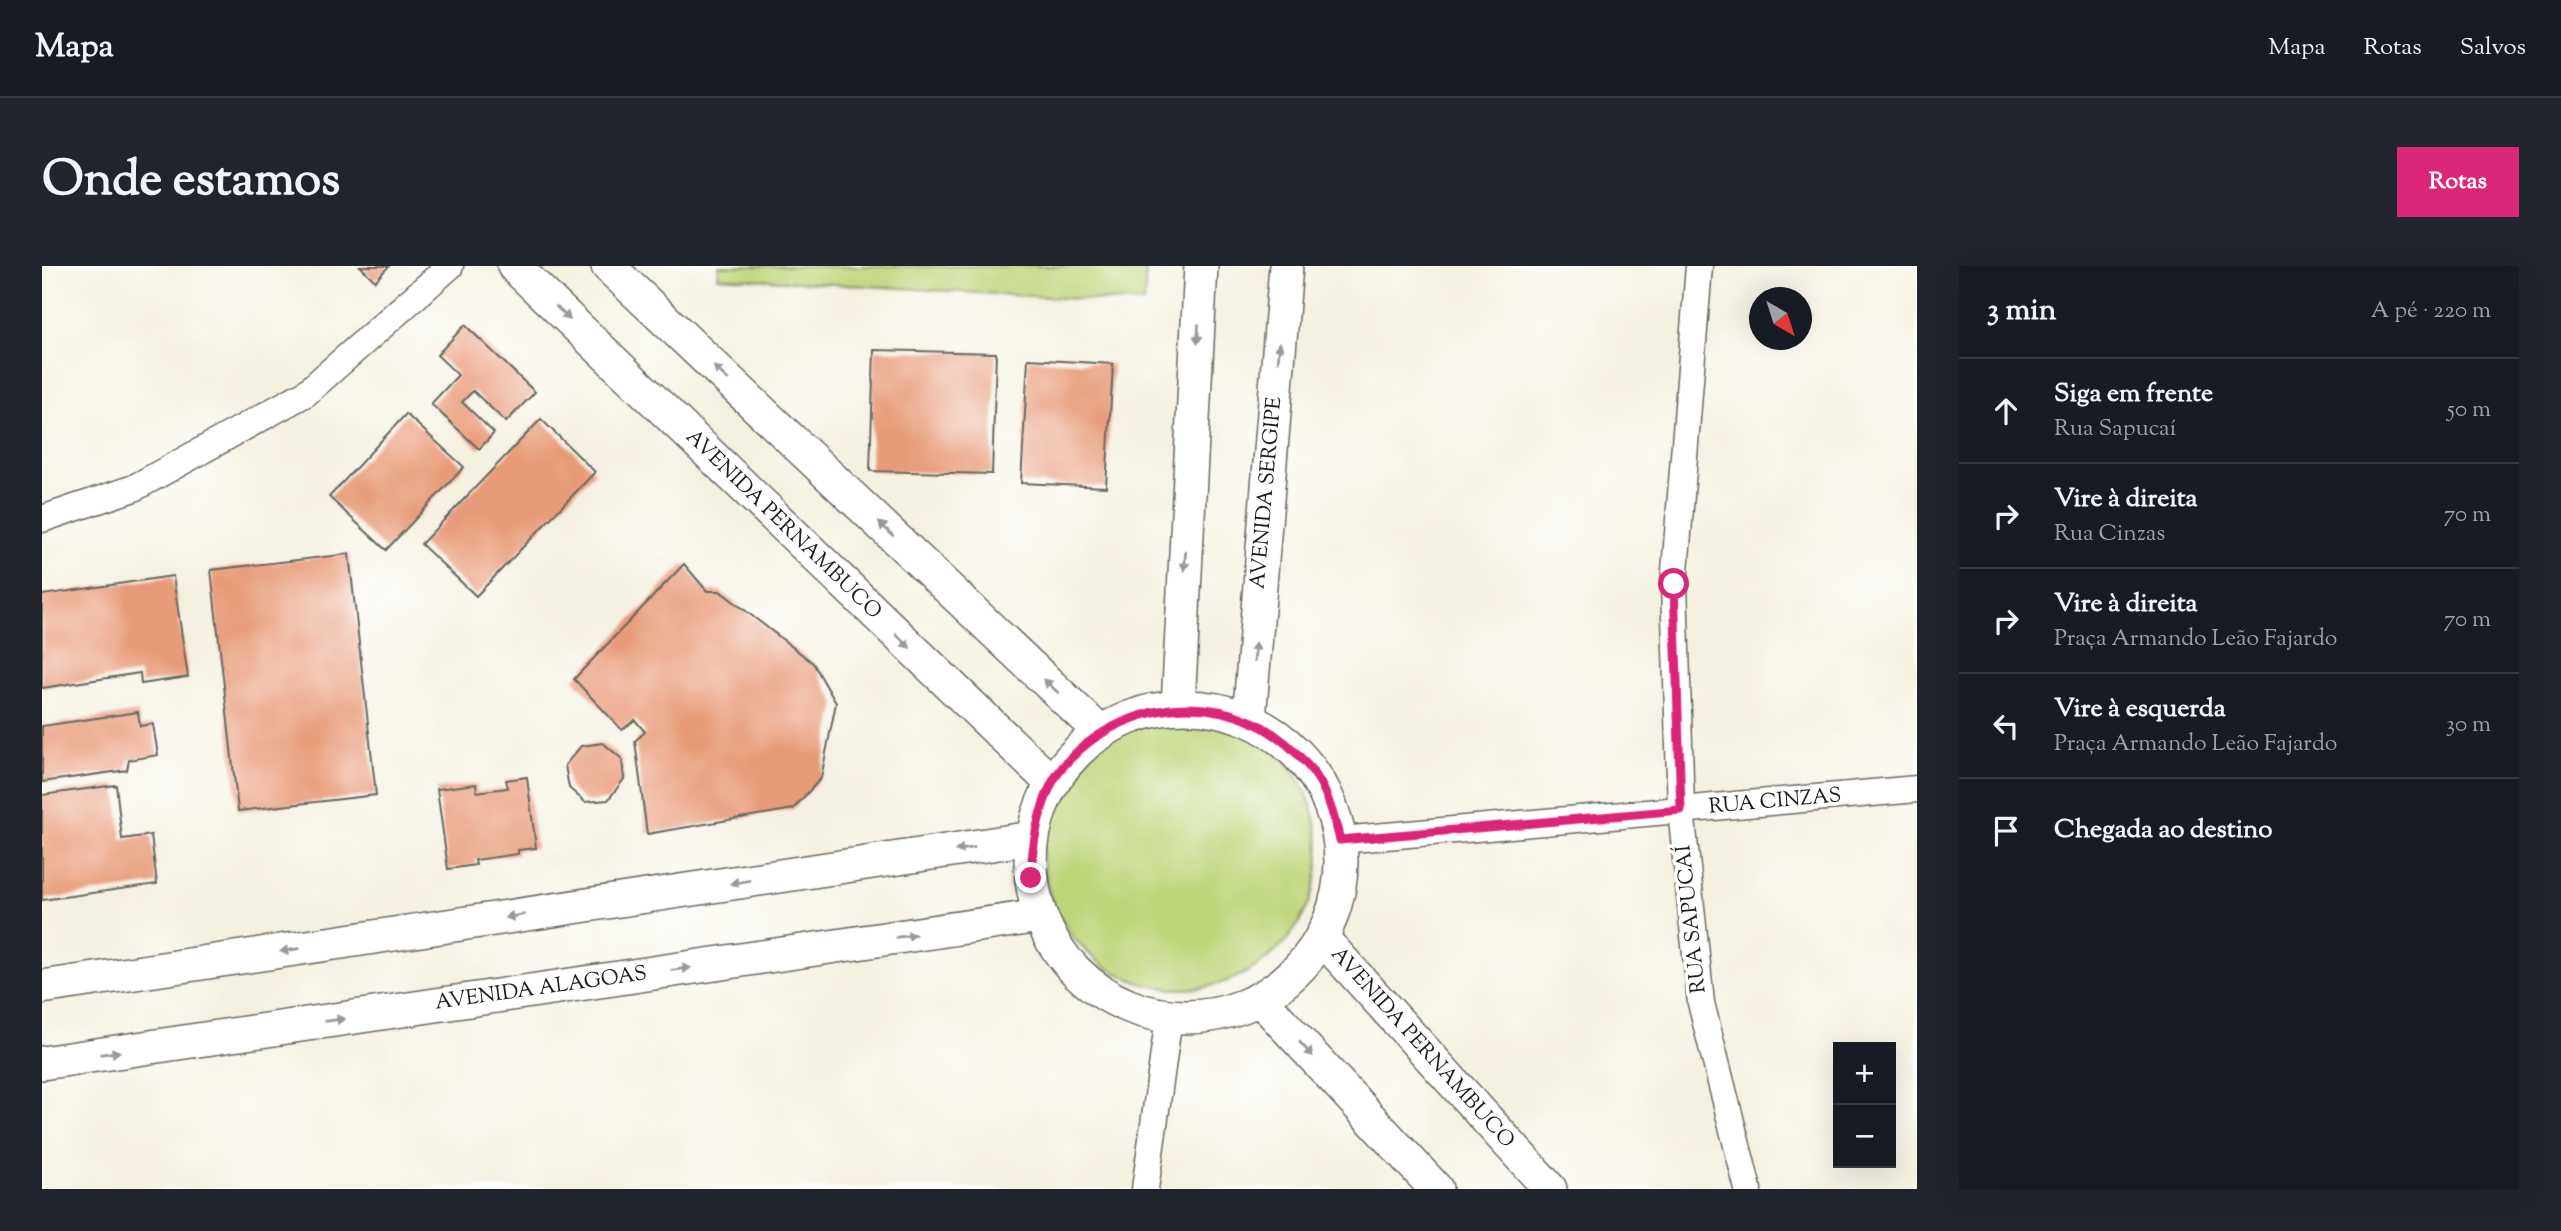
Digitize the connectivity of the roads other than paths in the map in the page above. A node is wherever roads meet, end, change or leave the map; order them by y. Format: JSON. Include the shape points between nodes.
{"nodes":[{"id":1,"x":450,"y":266,"type":"edge"},
{"id":2,"x":514,"y":266,"type":"edge"},
{"id":3,"x":608,"y":266,"type":"edge"},
{"id":4,"x":1201,"y":266,"type":"edge"},
{"id":5,"x":1286,"y":266,"type":"edge"},
{"id":6,"x":1699,"y":266,"type":"edge"},
{"id":7,"x":42,"y":519,"type":"edge"},
{"id":8,"x":1178,"y":707,"type":"junction"},
{"id":9,"x":1249,"y":720,"type":"junction"},
{"id":10,"x":1101,"y":733,"type":"junction"},
{"id":11,"x":1052,"y":783,"type":"junction"},
{"id":12,"x":1917,"y":789,"type":"edge"},
{"id":13,"x":1681,"y":810,"type":"junction"},
{"id":14,"x":1032,"y":838,"type":"junction"},
{"id":15,"x":1340,"y":840,"type":"junction"},
{"id":16,"x":1040,"y":916,"type":"junction"},
{"id":17,"x":1322,"y":938,"type":"junction"},
{"id":18,"x":42,"y":987,"type":"edge"},
{"id":19,"x":1260,"y":999,"type":"junction"},
{"id":20,"x":1168,"y":1017,"type":"junction"},
{"id":21,"x":42,"y":1063,"type":"edge"},
{"id":22,"x":1145,"y":1189,"type":"edge"},
{"id":23,"x":1436,"y":1189,"type":"edge"},
{"id":24,"x":1550,"y":1189,"type":"edge"},
{"id":25,"x":1748,"y":1189,"type":"edge"}],
"edges":[{"from":1,"to":7,"type":"street","via":[[306,393],[134,488]]},
{"from":2,"to":11,"type":"street","name":"AVENIDA PERNAMBUCO","one_way":true},
{"from":10,"to":3,"type":"street","one_way":true},
{"from":4,"to":8,"type":"street","one_way":true},
{"from":9,"to":5,"type":"street","name":"AVENIDA SERGIPE","one_way":true},
{"from":6,"to":13,"type":"street","name":"RUA SAPUCAÍ","via":[[1674,584]]},
{"from":8,"to":9,"type":"street","via":[[1214,709]]},
{"from":8,"to":10,"type":"street","via":[[1138,715]]},
{"from":9,"to":15,"type":"street","via":[[1283,740],[1311,768],[1330,802]]},
{"from":10,"to":11,"type":"street","via":[[1074,755]]},
{"from":11,"to":14,"type":"street"},
{"from":12,"to":13,"type":"street","name":"RUA CINZAS"},
{"from":13,"to":15,"type":"street","name":"RUA CINZAS"},
{"from":13,"to":25,"type":"street","name":"RUA SAPUCAÍ","via":[[1701,1003]]},
{"from":14,"to":16,"type":"street","via":[[1031,878]]},
{"from":14,"to":18,"type":"street","one_way":true},
{"from":15,"to":17,"type":"street","via":[[1335,907]]},
{"from":16,"to":20,"type":"street","via":[[1060,954],[1090,985],[1127,1007]]},
{"from":21,"to":16,"type":"street","name":"AVENIDA ALAGOAS","one_way":true},
{"from":17,"to":19,"type":"street","via":[[1295,973]]},
{"from":17,"to":24,"type":"street","name":"AVENIDA PERNAMBUCO"},
{"from":19,"to":20,"type":"street","via":[[1215,1015]]},
{"from":19,"to":23,"type":"street","one_way":true},
{"from":20,"to":22,"type":"street"}]}
